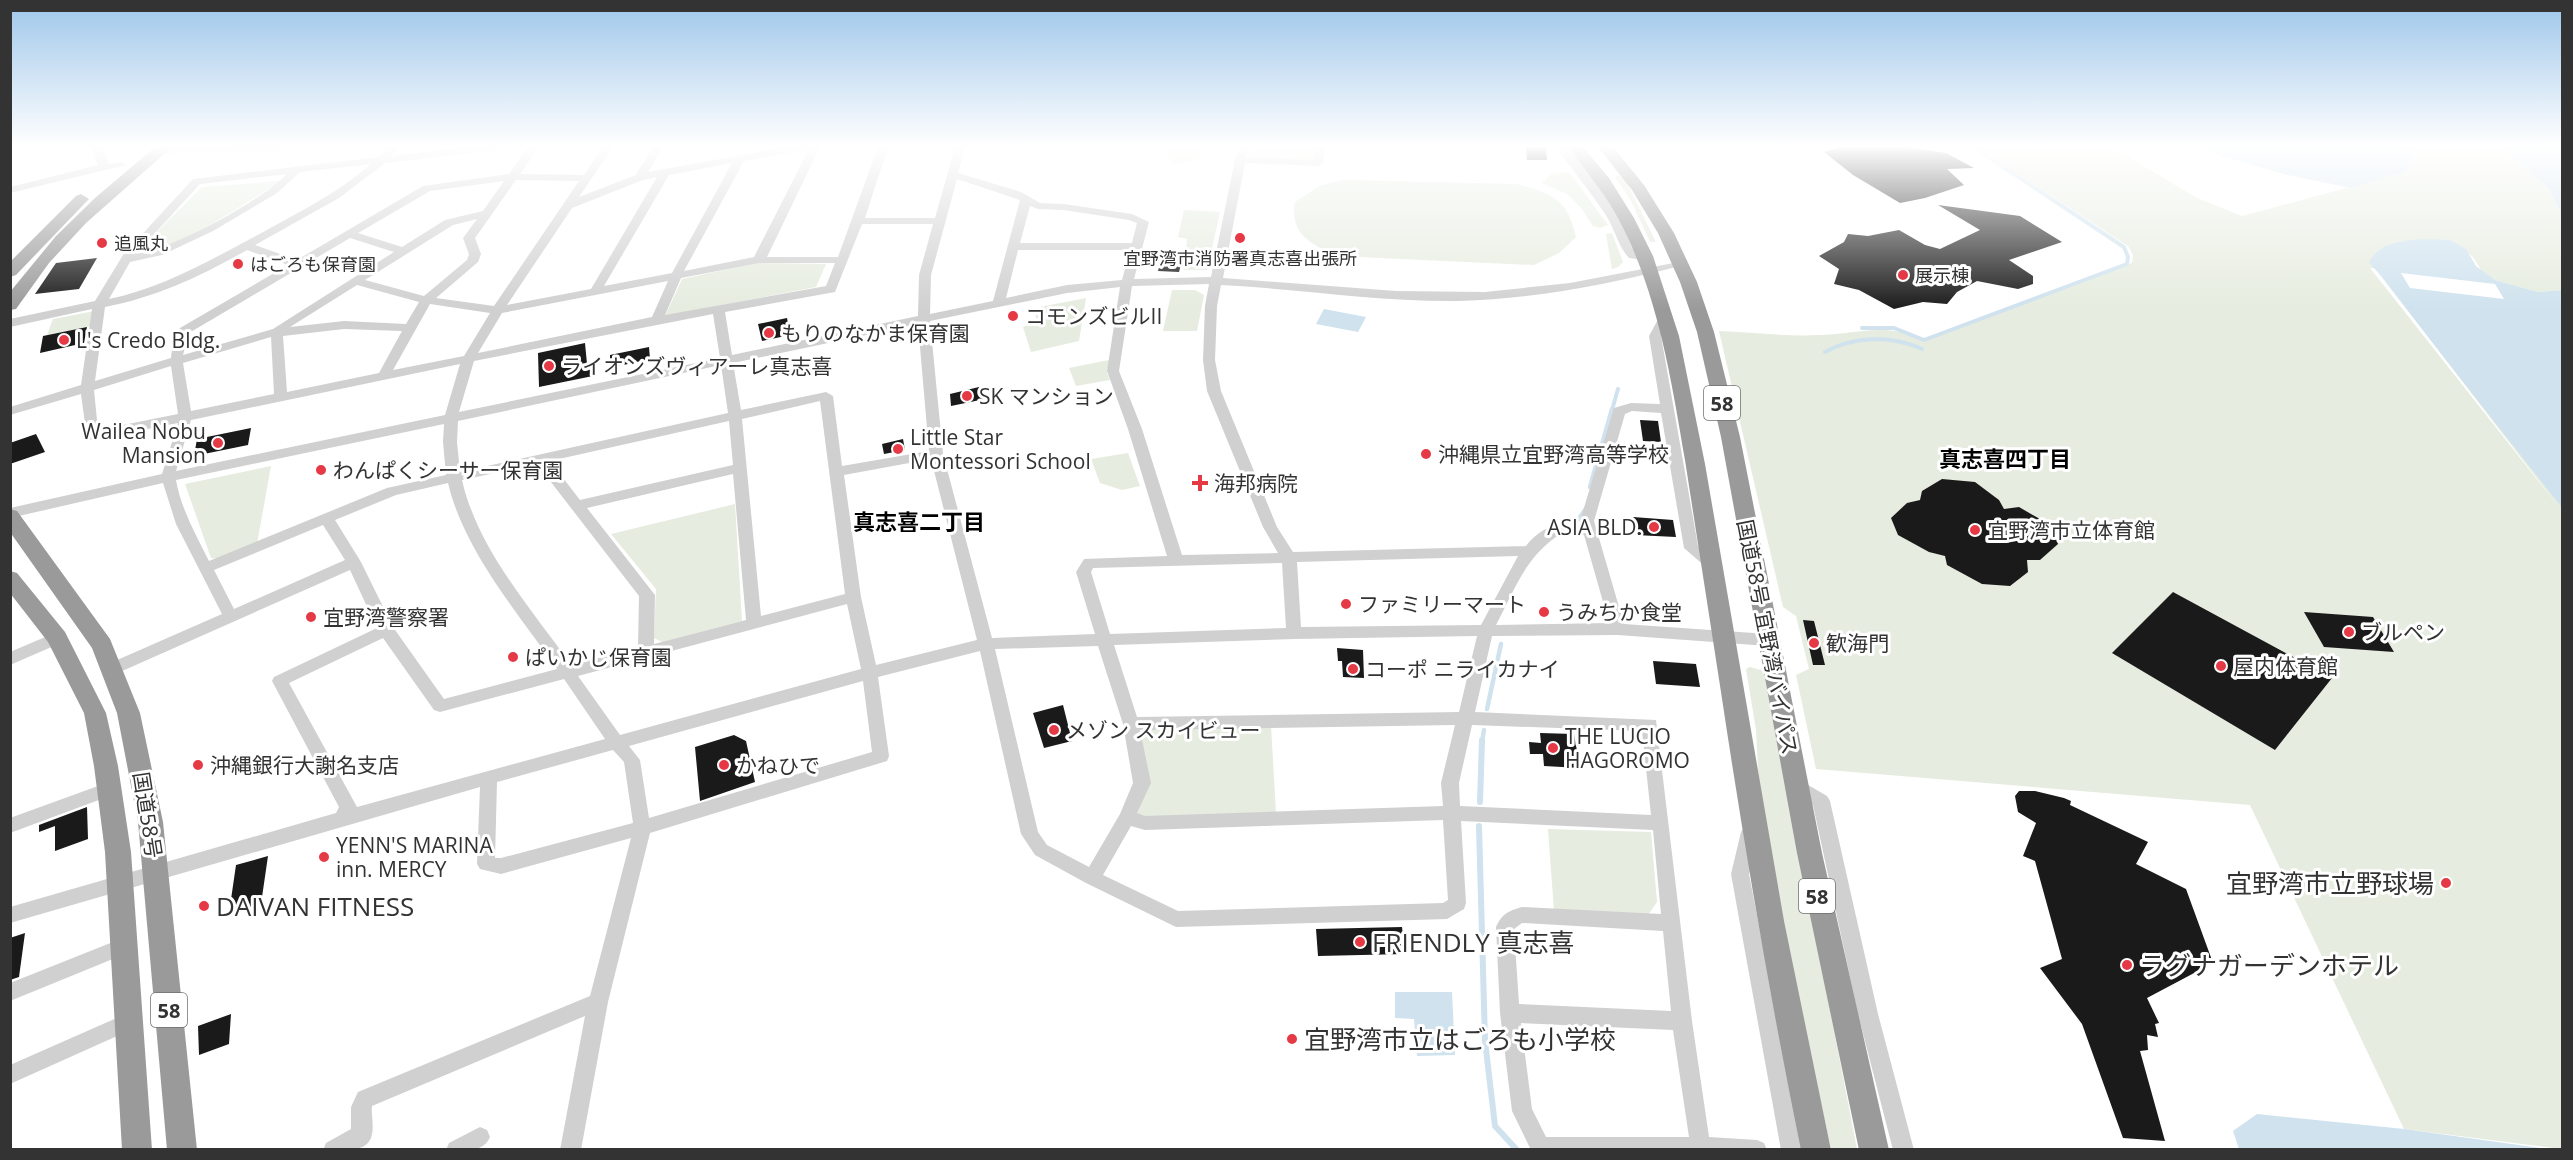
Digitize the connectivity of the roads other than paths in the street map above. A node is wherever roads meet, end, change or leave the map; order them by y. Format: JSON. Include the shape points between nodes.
{"nodes":[{"id":1,"x":79,"y":201,"type":"edge"},
{"id":2,"x":100,"y":201,"type":"edge"},
{"id":3,"x":179,"y":201,"type":"edge"},
{"id":4,"x":257,"y":201,"type":"edge"},
{"id":5,"x":325,"y":201,"type":"edge"},
{"id":6,"x":405,"y":201,"type":"edge"},
{"id":7,"x":494,"y":201,"type":"edge"},
{"id":8,"x":571,"y":201,"type":"edge"},
{"id":9,"x":580,"y":201,"type":"edge"},
{"id":10,"x":648,"y":201,"type":"edge"},
{"id":11,"x":717,"y":201,"type":"edge"},
{"id":12,"x":788,"y":201,"type":"edge"},
{"id":13,"x":865,"y":201,"type":"edge"},
{"id":14,"x":944,"y":201,"type":"edge"},
{"id":15,"x":1025,"y":201,"type":"edge"},
{"id":16,"x":1030,"y":201,"type":"edge"},
{"id":17,"x":1232,"y":201,"type":"edge"},
{"id":18,"x":1603,"y":201,"type":"edge"},
{"id":19,"x":1618,"y":201,"type":"edge"},
{"id":20,"x":1648,"y":201,"type":"edge"},
{"id":21,"x":568,"y":206,"type":"junction"},
{"id":22,"x":485,"y":214,"type":"junction"},
{"id":23,"x":858,"y":221,"type":"junction"},
{"id":24,"x":938,"y":221,"type":"junction"},
{"id":25,"x":349,"y":234,"type":"junction"},
{"id":26,"x":246,"y":246,"type":"junction"},
{"id":27,"x":1137,"y":246,"type":"junction"},
{"id":28,"x":1012,"y":247,"type":"junction"},
{"id":29,"x":403,"y":251,"type":"junction"},
{"id":30,"x":126,"y":259,"type":"junction"},
{"id":31,"x":759,"y":260,"type":"junction"},
{"id":32,"x":842,"y":260,"type":"junction"},
{"id":33,"x":1680,"y":263,"type":"junction"},
{"id":34,"x":298,"y":264,"type":"junction"},
{"id":35,"x":1650,"y":265,"type":"junction"},
{"id":36,"x":10,"y":272,"type":"edge"},
{"id":37,"x":677,"y":276,"type":"junction"},
{"id":38,"x":355,"y":281,"type":"junction"},
{"id":39,"x":1215,"y":281,"type":"junction"},
{"id":40,"x":1127,"y":282,"type":"junction"},
{"id":41,"x":595,"y":292,"type":"junction"},
{"id":42,"x":426,"y":300,"type":"junction"},
{"id":43,"x":99,"y":304,"type":"junction"},
{"id":44,"x":998,"y":304,"type":"junction"},
{"id":45,"x":10,"y":305,"type":"edge"},
{"id":46,"x":718,"y":308,"type":"junction"},
{"id":47,"x":498,"y":309,"type":"junction"},
{"id":48,"x":1665,"y":317,"type":"junction"},
{"id":49,"x":657,"y":320,"type":"junction"},
{"id":50,"x":924,"y":321,"type":"junction"},
{"id":51,"x":10,"y":323,"type":"edge"},
{"id":52,"x":412,"y":328,"type":"junction"},
{"id":53,"x":275,"y":332,"type":"junction"},
{"id":54,"x":468,"y":360,"type":"junction"},
{"id":55,"x":725,"y":360,"type":"junction"},
{"id":56,"x":178,"y":361,"type":"junction"},
{"id":57,"x":384,"y":375,"type":"junction"},
{"id":58,"x":87,"y":389,"type":"junction"},
{"id":59,"x":281,"y":397,"type":"junction"},
{"id":60,"x":1668,"y":409,"type":"junction"},
{"id":61,"x":10,"y":411,"type":"edge"},
{"id":62,"x":735,"y":415,"type":"junction"},
{"id":63,"x":185,"y":418,"type":"junction"},
{"id":64,"x":450,"y":418,"type":"junction"},
{"id":65,"x":936,"y":454,"type":"junction"},
{"id":66,"x":540,"y":458,"type":"junction"},
{"id":67,"x":740,"y":468,"type":"junction"},
{"id":68,"x":837,"y":472,"type":"junction"},
{"id":69,"x":169,"y":477,"type":"junction"},
{"id":70,"x":454,"y":477,"type":"junction"},
{"id":71,"x":578,"y":505,"type":"junction"},
{"id":72,"x":10,"y":514,"type":"edge"},
{"id":73,"x":327,"y":519,"type":"junction"},
{"id":74,"x":1587,"y":530,"type":"junction"},
{"id":75,"x":1530,"y":551,"type":"junction"},
{"id":76,"x":1289,"y":558,"type":"junction"},
{"id":77,"x":1176,"y":561,"type":"junction"},
{"id":78,"x":354,"y":562,"type":"junction"},
{"id":79,"x":1712,"y":564,"type":"junction"},
{"id":80,"x":205,"y":568,"type":"junction"},
{"id":81,"x":10,"y":578,"type":"edge"},
{"id":82,"x":853,"y":597,"type":"junction"},
{"id":83,"x":230,"y":615,"type":"junction"},
{"id":84,"x":754,"y":624,"type":"junction"},
{"id":85,"x":1618,"y":629,"type":"junction"},
{"id":86,"x":386,"y":630,"type":"junction"},
{"id":87,"x":1486,"y":630,"type":"junction"},
{"id":88,"x":1294,"y":633,"type":"junction"},
{"id":89,"x":1723,"y":636,"type":"junction"},
{"id":90,"x":57,"y":638,"type":"junction"},
{"id":91,"x":1104,"y":639,"type":"junction"},
{"id":92,"x":1768,"y":640,"type":"junction"},
{"id":93,"x":986,"y":644,"type":"junction"},
{"id":94,"x":646,"y":653,"type":"junction"},
{"id":95,"x":10,"y":659,"type":"edge"},
{"id":96,"x":114,"y":668,"type":"junction"},
{"id":97,"x":870,"y":673,"type":"junction"},
{"id":98,"x":568,"y":674,"type":"junction"},
{"id":99,"x":1464,"y":718,"type":"junction"},
{"id":100,"x":1131,"y":724,"type":"junction"},
{"id":101,"x":616,"y":744,"type":"junction"},
{"id":102,"x":489,"y":777,"type":"junction"},
{"id":103,"x":1796,"y":785,"type":"junction"},
{"id":104,"x":110,"y":789,"type":"junction"},
{"id":105,"x":1450,"y":813,"type":"junction"},
{"id":106,"x":1127,"y":817,"type":"junction"},
{"id":107,"x":342,"y":818,"type":"junction"},
{"id":108,"x":1753,"y":820,"type":"junction"},
{"id":109,"x":1661,"y":823,"type":"junction"},
{"id":110,"x":10,"y":826,"type":"edge"},
{"id":111,"x":642,"y":828,"type":"junction"},
{"id":112,"x":157,"y":871,"type":"junction"},
{"id":113,"x":1092,"y":878,"type":"junction"},
{"id":114,"x":120,"y":882,"type":"junction"},
{"id":115,"x":10,"y":915,"type":"edge"},
{"id":116,"x":1672,"y":922,"type":"junction"},
{"id":117,"x":123,"y":946,"type":"junction"},
{"id":118,"x":10,"y":992,"type":"edge"},
{"id":119,"x":598,"y":1002,"type":"junction"},
{"id":120,"x":1510,"y":1013,"type":"junction"},
{"id":121,"x":1682,"y":1021,"type":"junction"},
{"id":122,"x":128,"y":1022,"type":"junction"},
{"id":123,"x":10,"y":1075,"type":"edge"},
{"id":124,"x":480,"y":1137,"type":"dead end"},
{"id":125,"x":363,"y":1142,"type":"edge"},
{"id":126,"x":1542,"y":1148,"type":"edge"},
{"id":127,"x":1700,"y":1148,"type":"edge"},
{"id":128,"x":137,"y":1149,"type":"edge"},
{"id":129,"x":182,"y":1149,"type":"edge"},
{"id":130,"x":333,"y":1149,"type":"edge"},
{"id":131,"x":456,"y":1149,"type":"edge"},
{"id":132,"x":570,"y":1149,"type":"edge"},
{"id":133,"x":1757,"y":1149,"type":"edge"},
{"id":134,"x":1792,"y":1149,"type":"edge"},
{"id":135,"x":1816,"y":1149,"type":"edge"},
{"id":136,"x":1874,"y":1149,"type":"edge"},
{"id":137,"x":1904,"y":1149,"type":"edge"}],
"edges":[{"from":1,"to":36,"type":"highway"},
{"from":2,"to":45,"type":"highway","via":[[37,265]]},
{"from":3,"to":30,"type":"street"},
{"from":4,"to":30,"type":"street","via":[[158,254]]},
{"from":5,"to":26,"type":"street"},
{"from":6,"to":25,"type":"street"},
{"from":7,"to":22,"type":"street"},
{"from":8,"to":21,"type":"street"},
{"from":9,"to":21,"type":"street"},
{"from":10,"to":41,"type":"street"},
{"from":11,"to":37,"type":"street"},
{"from":12,"to":31,"type":"street"},
{"from":13,"to":23,"type":"street"},
{"from":14,"to":24,"type":"street"},
{"from":15,"to":28,"type":"street"},
{"from":16,"to":27,"type":"street","via":[[1038,206],[1132,217],[1143,222]]},
{"from":17,"to":39,"type":"street"},
{"from":18,"to":35,"type":"street","via":[[1627,249]]},
{"from":19,"to":35,"type":"highway","name":"国道58号 宜野湾バイパス","number":"58"},
{"from":20,"to":33,"type":"highway","name":"国道58号 宜野湾バイパス","number":"58"},
{"from":21,"to":47,"type":"street"},
{"from":22,"to":29,"type":"street","via":[[449,222]]},
{"from":22,"to":42,"type":"street","via":[[469,238],[476,254],[472,262]]},
{"from":23,"to":24,"type":"street"},
{"from":23,"to":32,"type":"street"},
{"from":24,"to":50,"type":"street","via":[[925,275]]},
{"from":25,"to":29,"type":"street"},
{"from":25,"to":34,"type":"street"},
{"from":26,"to":34,"type":"street"},
{"from":26,"to":43,"type":"street","via":[[165,287]]},
{"from":27,"to":28,"type":"street"},
{"from":27,"to":40,"type":"street"},
{"from":28,"to":44,"type":"street"},
{"from":29,"to":38,"type":"street"},
{"from":30,"to":43,"type":"street"},
{"from":31,"to":32,"type":"street"},
{"from":31,"to":37,"type":"street"},
{"from":32,"to":46,"type":"street","via":[[831,289]]},
{"from":33,"to":35,"type":"street"},
{"from":33,"to":92,"type":"highway","name":"国道58号 宜野湾バイパス","number":"58","via":[[1702,320],[1717,379]]},
{"from":34,"to":56,"type":"street","via":[[184,330],[178,338]]},
{"from":35,"to":39,"type":"street","via":[[1543,292],[1455,297]]},
{"from":35,"to":48,"type":"highway","name":"国道58号 宜野湾バイパス","number":"58"},
{"from":37,"to":41,"type":"street"},
{"from":37,"to":49,"type":"street"},
{"from":38,"to":42,"type":"street"},
{"from":38,"to":53,"type":"street"},
{"from":39,"to":40,"type":"street"},
{"from":39,"to":76,"type":"street","via":[[1209,360],[1214,391],[1270,527]]},
{"from":40,"to":44,"type":"street"},
{"from":40,"to":77,"type":"street","via":[[1113,371],[1136,429]]},
{"from":41,"to":47,"type":"street"},
{"from":42,"to":47,"type":"street"},
{"from":42,"to":52,"type":"street"},
{"from":43,"to":51,"type":"street"},
{"from":43,"to":58,"type":"street"},
{"from":44,"to":50,"type":"street"},
{"from":46,"to":49,"type":"street"},
{"from":46,"to":55,"type":"street"},
{"from":47,"to":54,"type":"street"},
{"from":48,"to":60,"type":"street","via":[[1656,336]]},
{"from":48,"to":79,"type":"highway","name":"国道58号 宜野湾バイパス","number":"58","via":[[1686,410]]},
{"from":49,"to":54,"type":"street"},
{"from":50,"to":55,"type":"street"},
{"from":50,"to":65,"type":"street"},
{"from":52,"to":53,"type":"street","via":[[344,325]]},
{"from":52,"to":57,"type":"street"},
{"from":53,"to":56,"type":"street"},
{"from":53,"to":59,"type":"street"},
{"from":54,"to":57,"type":"street"},
{"from":54,"to":64,"type":"street"},
{"from":55,"to":62,"type":"street"},
{"from":55,"to":64,"type":"street"},
{"from":56,"to":58,"type":"street"},
{"from":56,"to":63,"type":"street"},
{"from":57,"to":59,"type":"street"},
{"from":58,"to":61,"type":"street"},
{"from":58,"to":63,"type":"street","via":[[92,436]]},
{"from":59,"to":63,"type":"street"},
{"from":60,"to":74,"type":"street","via":[[1630,407],[1618,411]]},
{"from":60,"to":79,"type":"street","via":[[1691,548]]},
{"from":62,"to":66,"type":"street"},
{"from":62,"to":67,"type":"street"},
{"from":62,"to":68,"type":"street","via":[[826,396]]},
{"from":63,"to":69,"type":"street"},
{"from":64,"to":69,"type":"street"},
{"from":64,"to":70,"type":"street"},
{"from":65,"to":68,"type":"street"},
{"from":65,"to":93,"type":"street"},
{"from":66,"to":70,"type":"street"},
{"from":66,"to":71,"type":"street"},
{"from":67,"to":71,"type":"street"},
{"from":67,"to":84,"type":"street"},
{"from":68,"to":82,"type":"street"},
{"from":69,"to":72,"type":"street"},
{"from":69,"to":80,"type":"street"},
{"from":70,"to":73,"type":"street","via":[[392,491]]},
{"from":70,"to":98,"type":"street","via":[[458,500],[482,548]]},
{"from":71,"to":94,"type":"street","via":[[647,595]]},
{"from":72,"to":96,"type":"highway","name":"国道58号","number":"58","via":[[89,623]]},
{"from":73,"to":78,"type":"street"},
{"from":73,"to":80,"type":"street"},
{"from":74,"to":75,"type":"street","via":[[1559,528]]},
{"from":74,"to":85,"type":"street"},
{"from":75,"to":76,"type":"street"},
{"from":75,"to":87,"type":"street"},
{"from":76,"to":77,"type":"street"},
{"from":76,"to":88,"type":"street"},
{"from":77,"to":91,"type":"street","via":[[1089,563],[1083,572]]},
{"from":78,"to":83,"type":"street"},
{"from":78,"to":86,"type":"street"},
{"from":79,"to":89,"type":"highway","name":"国道58号 宜野湾バイパス","number":"58"},
{"from":80,"to":83,"type":"street"},
{"from":81,"to":90,"type":"highway","name":"国道58号","number":"58"},
{"from":82,"to":84,"type":"street"},
{"from":82,"to":97,"type":"street"},
{"from":83,"to":96,"type":"street"},
{"from":84,"to":94,"type":"street"},
{"from":85,"to":87,"type":"street"},
{"from":85,"to":89,"type":"street"},
{"from":86,"to":98,"type":"street","via":[[440,706]]},
{"from":86,"to":107,"type":"street","via":[[280,681],[348,807]]},
{"from":87,"to":88,"type":"street"},
{"from":87,"to":99,"type":"street"},
{"from":88,"to":91,"type":"street"},
{"from":89,"to":92,"type":"street"},
{"from":89,"to":108,"type":"highway","name":"国道58号 宜野湾バイパス","number":"58"},
{"from":90,"to":95,"type":"street"},
{"from":90,"to":104,"type":"highway","name":"国道58号","number":"58","via":[[95,713]]},
{"from":91,"to":93,"type":"street"},
{"from":91,"to":100,"type":"street"},
{"from":92,"to":103,"type":"highway","name":"国道58号 宜野湾バイパス","number":"58"},
{"from":93,"to":97,"type":"street"},
{"from":93,"to":113,"type":"street","via":[[1030,834],[1041,850]]},
{"from":94,"to":98,"type":"street"},
{"from":96,"to":112,"type":"highway","name":"国道58号","number":"58","via":[[142,770]]},
{"from":97,"to":101,"type":"street"},
{"from":97,"to":111,"type":"street","via":[[881,756]]},
{"from":98,"to":101,"type":"street"},
{"from":99,"to":100,"type":"street"},
{"from":99,"to":105,"type":"street","via":[[1450,783]]},
{"from":99,"to":109,"type":"street","via":[[1650,726]]},
{"from":100,"to":106,"type":"street","via":[[1142,783]]},
{"from":101,"to":102,"type":"street"},
{"from":101,"to":111,"type":"street","via":[[632,760]]},
{"from":102,"to":107,"type":"street"},
{"from":102,"to":111,"type":"street","via":[[486,864],[501,866]]},
{"from":103,"to":136,"type":"highway","name":"国道58号 宜野湾バイパス","number":"58","via":[[1826,946]]},
{"from":103,"to":137,"type":"street","via":[[1821,801],[1868,1014]]},
{"from":104,"to":110,"type":"street"},
{"from":104,"to":114,"type":"highway","name":"国道58号","number":"58"},
{"from":105,"to":106,"type":"street","via":[[1145,823]]},
{"from":105,"to":109,"type":"street"},
{"from":105,"to":113,"type":"street","via":[[1456,903],[1447,912],[1176,919]]},
{"from":106,"to":113,"type":"street"},
{"from":107,"to":112,"type":"street"},
{"from":108,"to":134,"type":"street","via":[[1740,874]]},
{"from":108,"to":135,"type":"highway","name":"国道58号 宜野湾バイパス","number":"58","via":[[1777,964]]},
{"from":109,"to":116,"type":"street"},
{"from":111,"to":119,"type":"street"},
{"from":112,"to":114,"type":"street"},
{"from":112,"to":129,"type":"highway","name":"国道58号","number":"58"},
{"from":114,"to":115,"type":"street"},
{"from":114,"to":117,"type":"highway","name":"国道58号","number":"58"},
{"from":116,"to":120,"type":"street","via":[[1522,915],[1511,918],[1505,927]]},
{"from":116,"to":121,"type":"street"},
{"from":117,"to":118,"type":"street"},
{"from":117,"to":122,"type":"highway","name":"国道58号","number":"58"},
{"from":119,"to":125,"type":"street","via":[[365,1099],[361,1107]]},
{"from":119,"to":132,"type":"street"},
{"from":120,"to":121,"type":"street"},
{"from":120,"to":126,"type":"street","via":[[1522,1111]]},
{"from":121,"to":127,"type":"street"},
{"from":122,"to":123,"type":"street"},
{"from":122,"to":128,"type":"highway","name":"国道58号","number":"58"},
{"from":124,"to":131,"type":"street"},
{"from":125,"to":130,"type":"street"},
{"from":126,"to":127,"type":"street"},
{"from":127,"to":133,"type":"street"}]}
